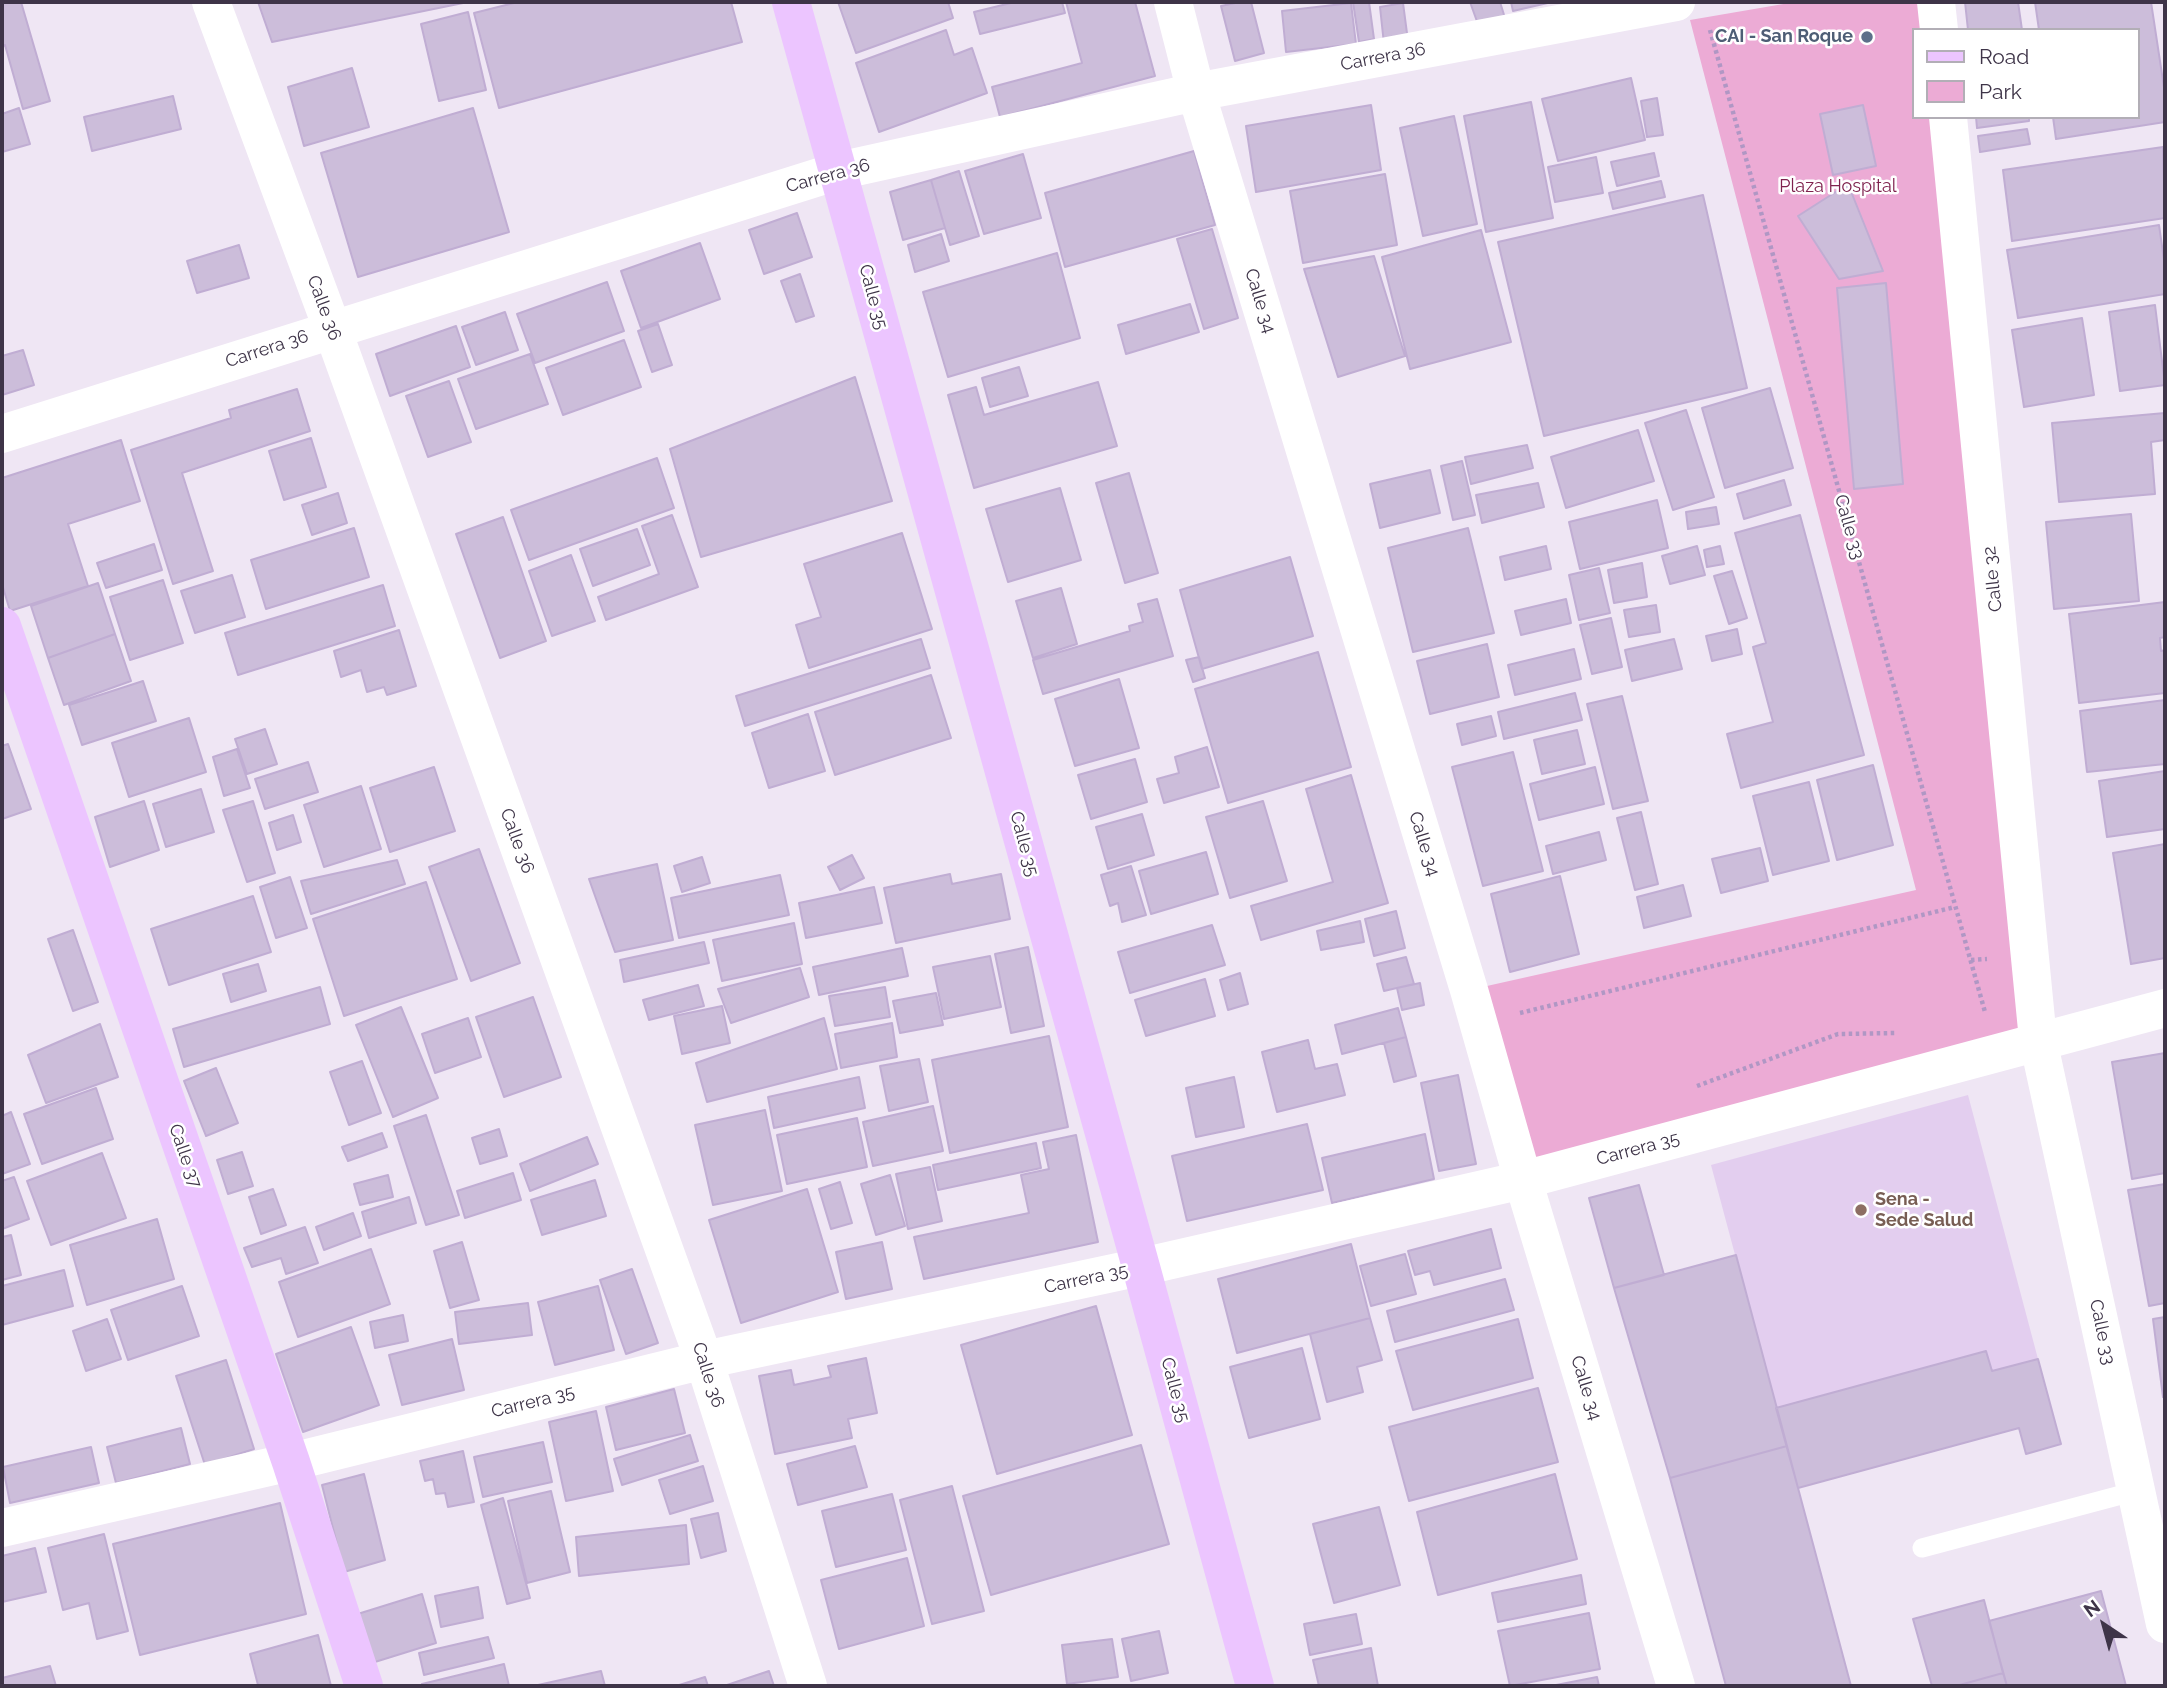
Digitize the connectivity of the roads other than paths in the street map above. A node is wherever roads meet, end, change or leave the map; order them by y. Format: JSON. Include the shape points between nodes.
{"nodes":[{"id":1,"x":211,"y":2,"type":"edge"},
{"id":2,"x":791,"y":2,"type":"edge"},
{"id":3,"x":1173,"y":2,"type":"edge"},
{"id":4,"x":1676,"y":2,"type":"edge"},
{"id":5,"x":1936,"y":2,"type":"edge"},
{"id":6,"x":1939,"y":28,"type":"edge"},
{"id":7,"x":1196,"y":92,"type":"junction"},
{"id":8,"x":1948,"y":119,"type":"edge"},
{"id":9,"x":838,"y":171,"type":"junction"},
{"id":10,"x":332,"y":328,"type":"junction"},
{"id":11,"x":2,"y":433,"type":"edge"},
{"id":12,"x":2,"y":626,"type":"edge"},
{"id":13,"x":2165,"y":1008,"type":"edge"},
{"id":14,"x":2038,"y":1040,"type":"junction"},
{"id":15,"x":1523,"y":1180,"type":"junction"},
{"id":16,"x":1141,"y":1267,"type":"junction"},
{"id":17,"x":704,"y":1360,"type":"junction"},
{"id":18,"x":291,"y":1462,"type":"junction"},
{"id":19,"x":2136,"y":1491,"type":"junction"},
{"id":20,"x":2,"y":1528,"type":"edge"},
{"id":21,"x":1922,"y":1548,"type":"dead end"},
{"id":22,"x":2165,"y":1624,"type":"edge"},
{"id":23,"x":363,"y":1686,"type":"edge"},
{"id":24,"x":808,"y":1686,"type":"edge"},
{"id":25,"x":1255,"y":1686,"type":"edge"},
{"id":26,"x":1676,"y":1686,"type":"edge"}],
"edges":[{"from":1,"to":10,"type":"street","name":"Calle 36"},
{"from":2,"to":9,"type":"street","name":"Calle 35"},
{"from":3,"to":7,"type":"street","name":"Calle 34"},
{"from":4,"to":7,"type":"street","name":"Carrera 36"},
{"from":5,"to":6,"type":"street"},
{"from":7,"to":9,"type":"street","name":"Carrera 36"},
{"from":7,"to":15,"type":"street","name":"Calle 34"},
{"from":8,"to":14,"type":"street","name":"Calle 32"},
{"from":9,"to":10,"type":"street","name":"Carrera 36"},
{"from":9,"to":16,"type":"street","name":"Calle 35"},
{"from":10,"to":11,"type":"street","name":"Carrera 36"},
{"from":10,"to":17,"type":"street","name":"Calle 36"},
{"from":12,"to":18,"type":"street","name":"Calle 37"},
{"from":13,"to":14,"type":"street","name":"Carrera 35"},
{"from":14,"to":15,"type":"street","name":"Carrera 35"},
{"from":14,"to":19,"type":"street","name":"Calle 33"},
{"from":15,"to":16,"type":"street","name":"Carrera 35"},
{"from":15,"to":26,"type":"street","name":"Calle 34"},
{"from":16,"to":17,"type":"street","name":"Carrera 35"},
{"from":16,"to":25,"type":"street","name":"Calle 35"},
{"from":17,"to":18,"type":"street","name":"Carrera 35"},
{"from":17,"to":24,"type":"street","name":"Calle 36"},
{"from":18,"to":20,"type":"street","name":"Carrera 35"},
{"from":18,"to":23,"type":"street","name":"Calle 37"},
{"from":19,"to":21,"type":"lane"},
{"from":19,"to":22,"type":"street","name":"Calle 33"}]}
